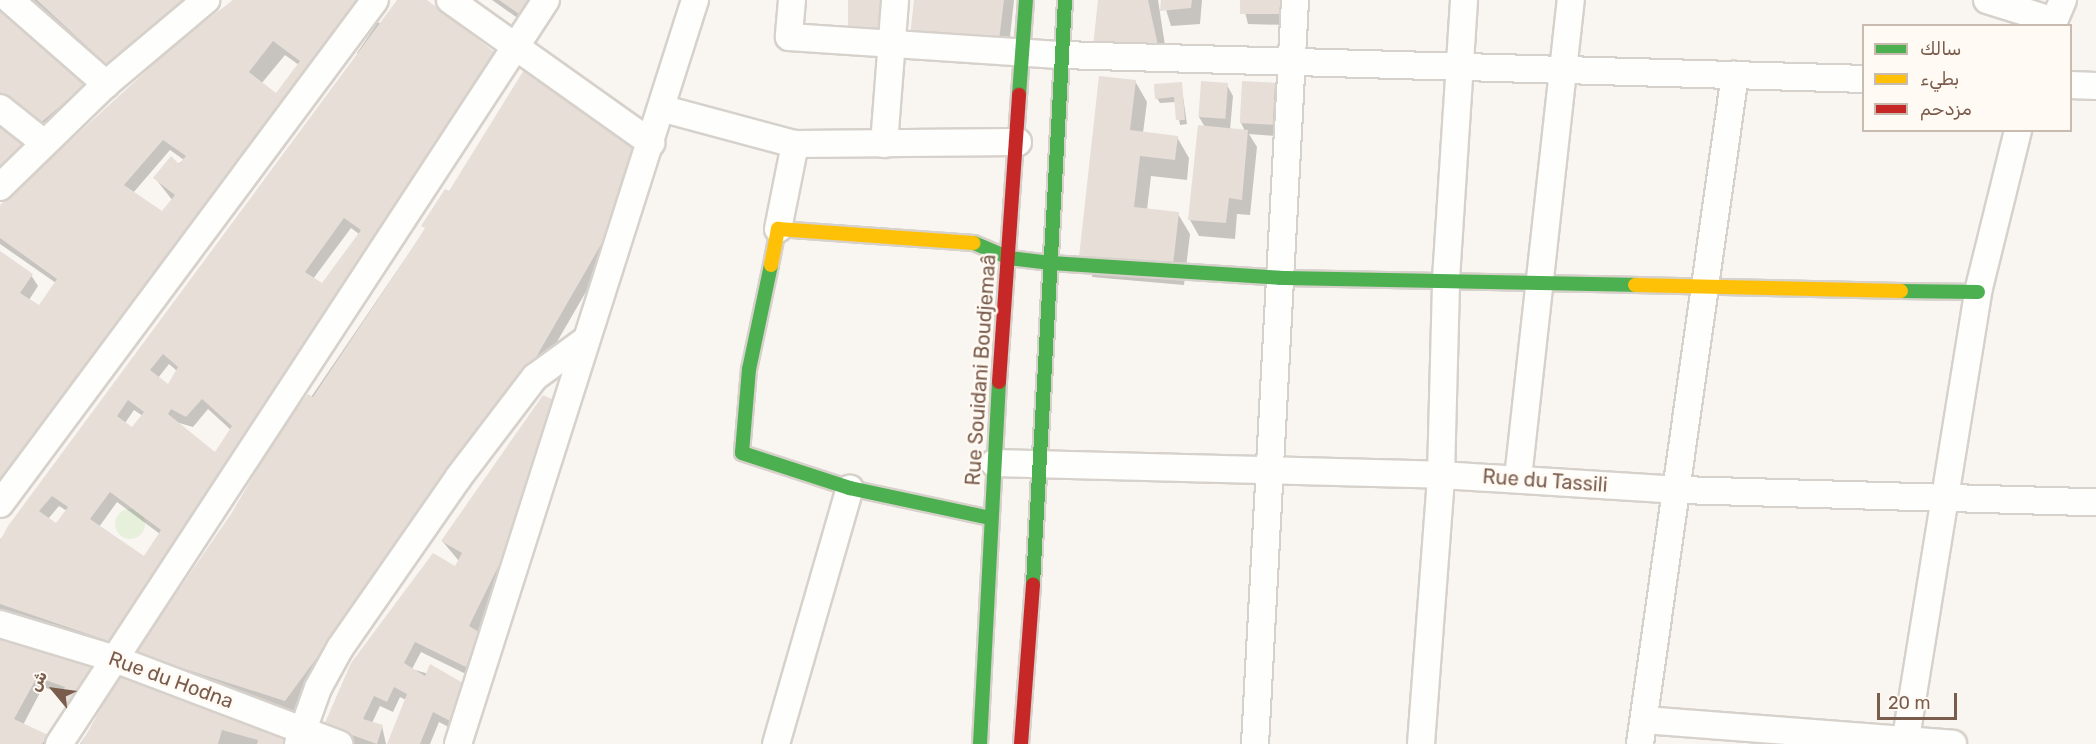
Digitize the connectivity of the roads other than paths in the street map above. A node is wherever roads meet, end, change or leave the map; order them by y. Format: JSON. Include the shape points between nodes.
{"nodes":[{"id":1,"x":10,"y":0,"type":"edge"},
{"id":2,"x":206,"y":0,"type":"edge"},
{"id":3,"x":375,"y":0,"type":"edge"},
{"id":4,"x":450,"y":0,"type":"edge"},
{"id":5,"x":546,"y":0,"type":"edge"},
{"id":6,"x":695,"y":0,"type":"edge"},
{"id":7,"x":792,"y":0,"type":"edge"},
{"id":8,"x":895,"y":0,"type":"edge"},
{"id":9,"x":1026,"y":0,"type":"edge"},
{"id":10,"x":1065,"y":0,"type":"edge"},
{"id":11,"x":1295,"y":0,"type":"edge"},
{"id":12,"x":1464,"y":0,"type":"edge"},
{"id":13,"x":1571,"y":0,"type":"edge"},
{"id":14,"x":1987,"y":0,"type":"edge"},
{"id":15,"x":2056,"y":16,"type":"edge"},
{"id":16,"x":891,"y":43,"type":"junction"},
{"id":17,"x":517,"y":48,"type":"junction"},
{"id":18,"x":1023,"y":51,"type":"junction"},
{"id":19,"x":1062,"y":55,"type":"junction"},
{"id":20,"x":1293,"y":62,"type":"junction"},
{"id":21,"x":1457,"y":65,"type":"junction"},
{"id":22,"x":1562,"y":67,"type":"junction"},
{"id":23,"x":1735,"y":75,"type":"junction"},
{"id":24,"x":1862,"y":79,"type":"edge"},
{"id":25,"x":106,"y":84,"type":"junction"},
{"id":26,"x":2072,"y":85,"type":"edge"},
{"id":27,"x":2096,"y":86,"type":"edge"},
{"id":28,"x":0,"y":108,"type":"edge"},
{"id":29,"x":664,"y":109,"type":"junction"},
{"id":30,"x":2018,"y":132,"type":"edge"},
{"id":31,"x":43,"y":142,"type":"junction"},
{"id":32,"x":1018,"y":142,"type":"junction"},
{"id":33,"x":651,"y":143,"type":"junction"},
{"id":34,"x":795,"y":144,"type":"junction"},
{"id":35,"x":884,"y":144,"type":"junction"},
{"id":36,"x":0,"y":187,"type":"edge"},
{"id":37,"x":778,"y":229,"type":"junction"},
{"id":38,"x":1009,"y":258,"type":"junction"},
{"id":39,"x":1051,"y":263,"type":"junction"},
{"id":40,"x":1280,"y":278,"type":"junction"},
{"id":41,"x":1446,"y":279,"type":"junction"},
{"id":42,"x":1539,"y":279,"type":"junction"},
{"id":43,"x":1705,"y":289,"type":"junction"},
{"id":44,"x":1978,"y":292,"type":"junction"},
{"id":45,"x":582,"y":342,"type":"junction"},
{"id":46,"x":994,"y":463,"type":"junction"},
{"id":47,"x":1042,"y":464,"type":"junction"},
{"id":48,"x":1272,"y":471,"type":"junction"},
{"id":49,"x":1441,"y":474,"type":"junction"},
{"id":50,"x":1518,"y":478,"type":"junction"},
{"id":51,"x":850,"y":489,"type":"junction"},
{"id":52,"x":1680,"y":490,"type":"junction"},
{"id":53,"x":1948,"y":495,"type":"junction"},
{"id":54,"x":2096,"y":502,"type":"edge"},
{"id":55,"x":0,"y":504,"type":"edge"},
{"id":56,"x":990,"y":518,"type":"junction"},
{"id":57,"x":0,"y":624,"type":"edge"},
{"id":58,"x":115,"y":658,"type":"junction"},
{"id":59,"x":1642,"y":732,"type":"edge"},
{"id":60,"x":299,"y":736,"type":"edge"},
{"id":61,"x":1906,"y":742,"type":"edge"},
{"id":62,"x":59,"y":744,"type":"edge"},
{"id":63,"x":339,"y":744,"type":"edge"},
{"id":64,"x":458,"y":744,"type":"edge"},
{"id":65,"x":776,"y":744,"type":"edge"},
{"id":66,"x":980,"y":744,"type":"edge"},
{"id":67,"x":1021,"y":744,"type":"edge"},
{"id":68,"x":1255,"y":744,"type":"edge"},
{"id":69,"x":1421,"y":744,"type":"edge"},
{"id":70,"x":1953,"y":744,"type":"edge"}],
"edges":[{"from":1,"to":25,"type":"street"},
{"from":2,"to":25,"type":"street"},
{"from":3,"to":55,"type":"street"},
{"from":4,"to":17,"type":"street"},
{"from":5,"to":17,"type":"street"},
{"from":6,"to":29,"type":"street"},
{"from":7,"to":16,"type":"street","via":[[789,37]]},
{"from":8,"to":16,"type":"street"},
{"from":9,"to":18,"type":"street","name":"Rue Souidani Boudjemaâ"},
{"from":10,"to":19,"type":"street"},
{"from":11,"to":20,"type":"street"},
{"from":12,"to":21,"type":"street"},
{"from":13,"to":22,"type":"street"},
{"from":14,"to":15,"type":"street"},
{"from":16,"to":18,"type":"street"},
{"from":16,"to":35,"type":"street"},
{"from":17,"to":33,"type":"street"},
{"from":17,"to":58,"type":"street"},
{"from":18,"to":19,"type":"street"},
{"from":18,"to":32,"type":"street","name":"Rue Souidani Boudjemaâ"},
{"from":19,"to":20,"type":"street"},
{"from":19,"to":39,"type":"street"},
{"from":20,"to":21,"type":"street"},
{"from":20,"to":40,"type":"street"},
{"from":21,"to":22,"type":"street"},
{"from":21,"to":41,"type":"street"},
{"from":22,"to":23,"type":"street"},
{"from":22,"to":42,"type":"street"},
{"from":23,"to":24,"type":"street"},
{"from":23,"to":43,"type":"street"},
{"from":25,"to":31,"type":"street"},
{"from":26,"to":27,"type":"street"},
{"from":28,"to":31,"type":"street"},
{"from":29,"to":33,"type":"street"},
{"from":29,"to":34,"type":"street"},
{"from":30,"to":44,"type":"street"},
{"from":31,"to":36,"type":"street"},
{"from":32,"to":35,"type":"street"},
{"from":32,"to":38,"type":"street","name":"Rue Souidani Boudjemaâ"},
{"from":33,"to":45,"type":"street"},
{"from":34,"to":35,"type":"street"},
{"from":34,"to":37,"type":"street"},
{"from":37,"to":38,"type":"street","via":[[981,243]]},
{"from":37,"to":51,"type":"street","via":[[749,369],[739,445],[749,458]]},
{"from":38,"to":39,"type":"street"},
{"from":38,"to":46,"type":"street","name":"Rue Souidani Boudjemaâ"},
{"from":39,"to":40,"type":"street"},
{"from":39,"to":47,"type":"street"},
{"from":40,"to":41,"type":"street"},
{"from":40,"to":48,"type":"street"},
{"from":41,"to":42,"type":"street"},
{"from":41,"to":49,"type":"street"},
{"from":42,"to":43,"type":"street"},
{"from":42,"to":50,"type":"street"},
{"from":43,"to":44,"type":"street"},
{"from":43,"to":52,"type":"street"},
{"from":44,"to":53,"type":"street"},
{"from":45,"to":60,"type":"street","via":[[535,377],[507,410],[340,648]]},
{"from":45,"to":64,"type":"street"},
{"from":46,"to":47,"type":"street","name":"Rue du Tassili"},
{"from":46,"to":56,"type":"street","name":"Rue Souidani Boudjemaâ"},
{"from":47,"to":48,"type":"street","name":"Rue du Tassili"},
{"from":47,"to":67,"type":"street"},
{"from":48,"to":49,"type":"street","name":"Rue du Tassili"},
{"from":48,"to":68,"type":"street"},
{"from":49,"to":50,"type":"street","name":"Rue du Tassili"},
{"from":49,"to":69,"type":"street"},
{"from":50,"to":52,"type":"street","name":"Rue du Tassili"},
{"from":51,"to":56,"type":"street"},
{"from":51,"to":65,"type":"street"},
{"from":52,"to":53,"type":"street","name":"Rue du Tassili"},
{"from":52,"to":59,"type":"street"},
{"from":53,"to":54,"type":"street","name":"Rue du Tassili"},
{"from":53,"to":61,"type":"street"},
{"from":56,"to":66,"type":"street","name":"Rue Souidani Boudjemaâ"},
{"from":57,"to":58,"type":"street","name":"Rue du Hodna"},
{"from":58,"to":60,"type":"street","name":"Rue du Hodna"},
{"from":58,"to":62,"type":"street"},
{"from":59,"to":61,"type":"street"},
{"from":60,"to":63,"type":"street","name":"Rue du Hodna"},
{"from":61,"to":70,"type":"street"}]}
